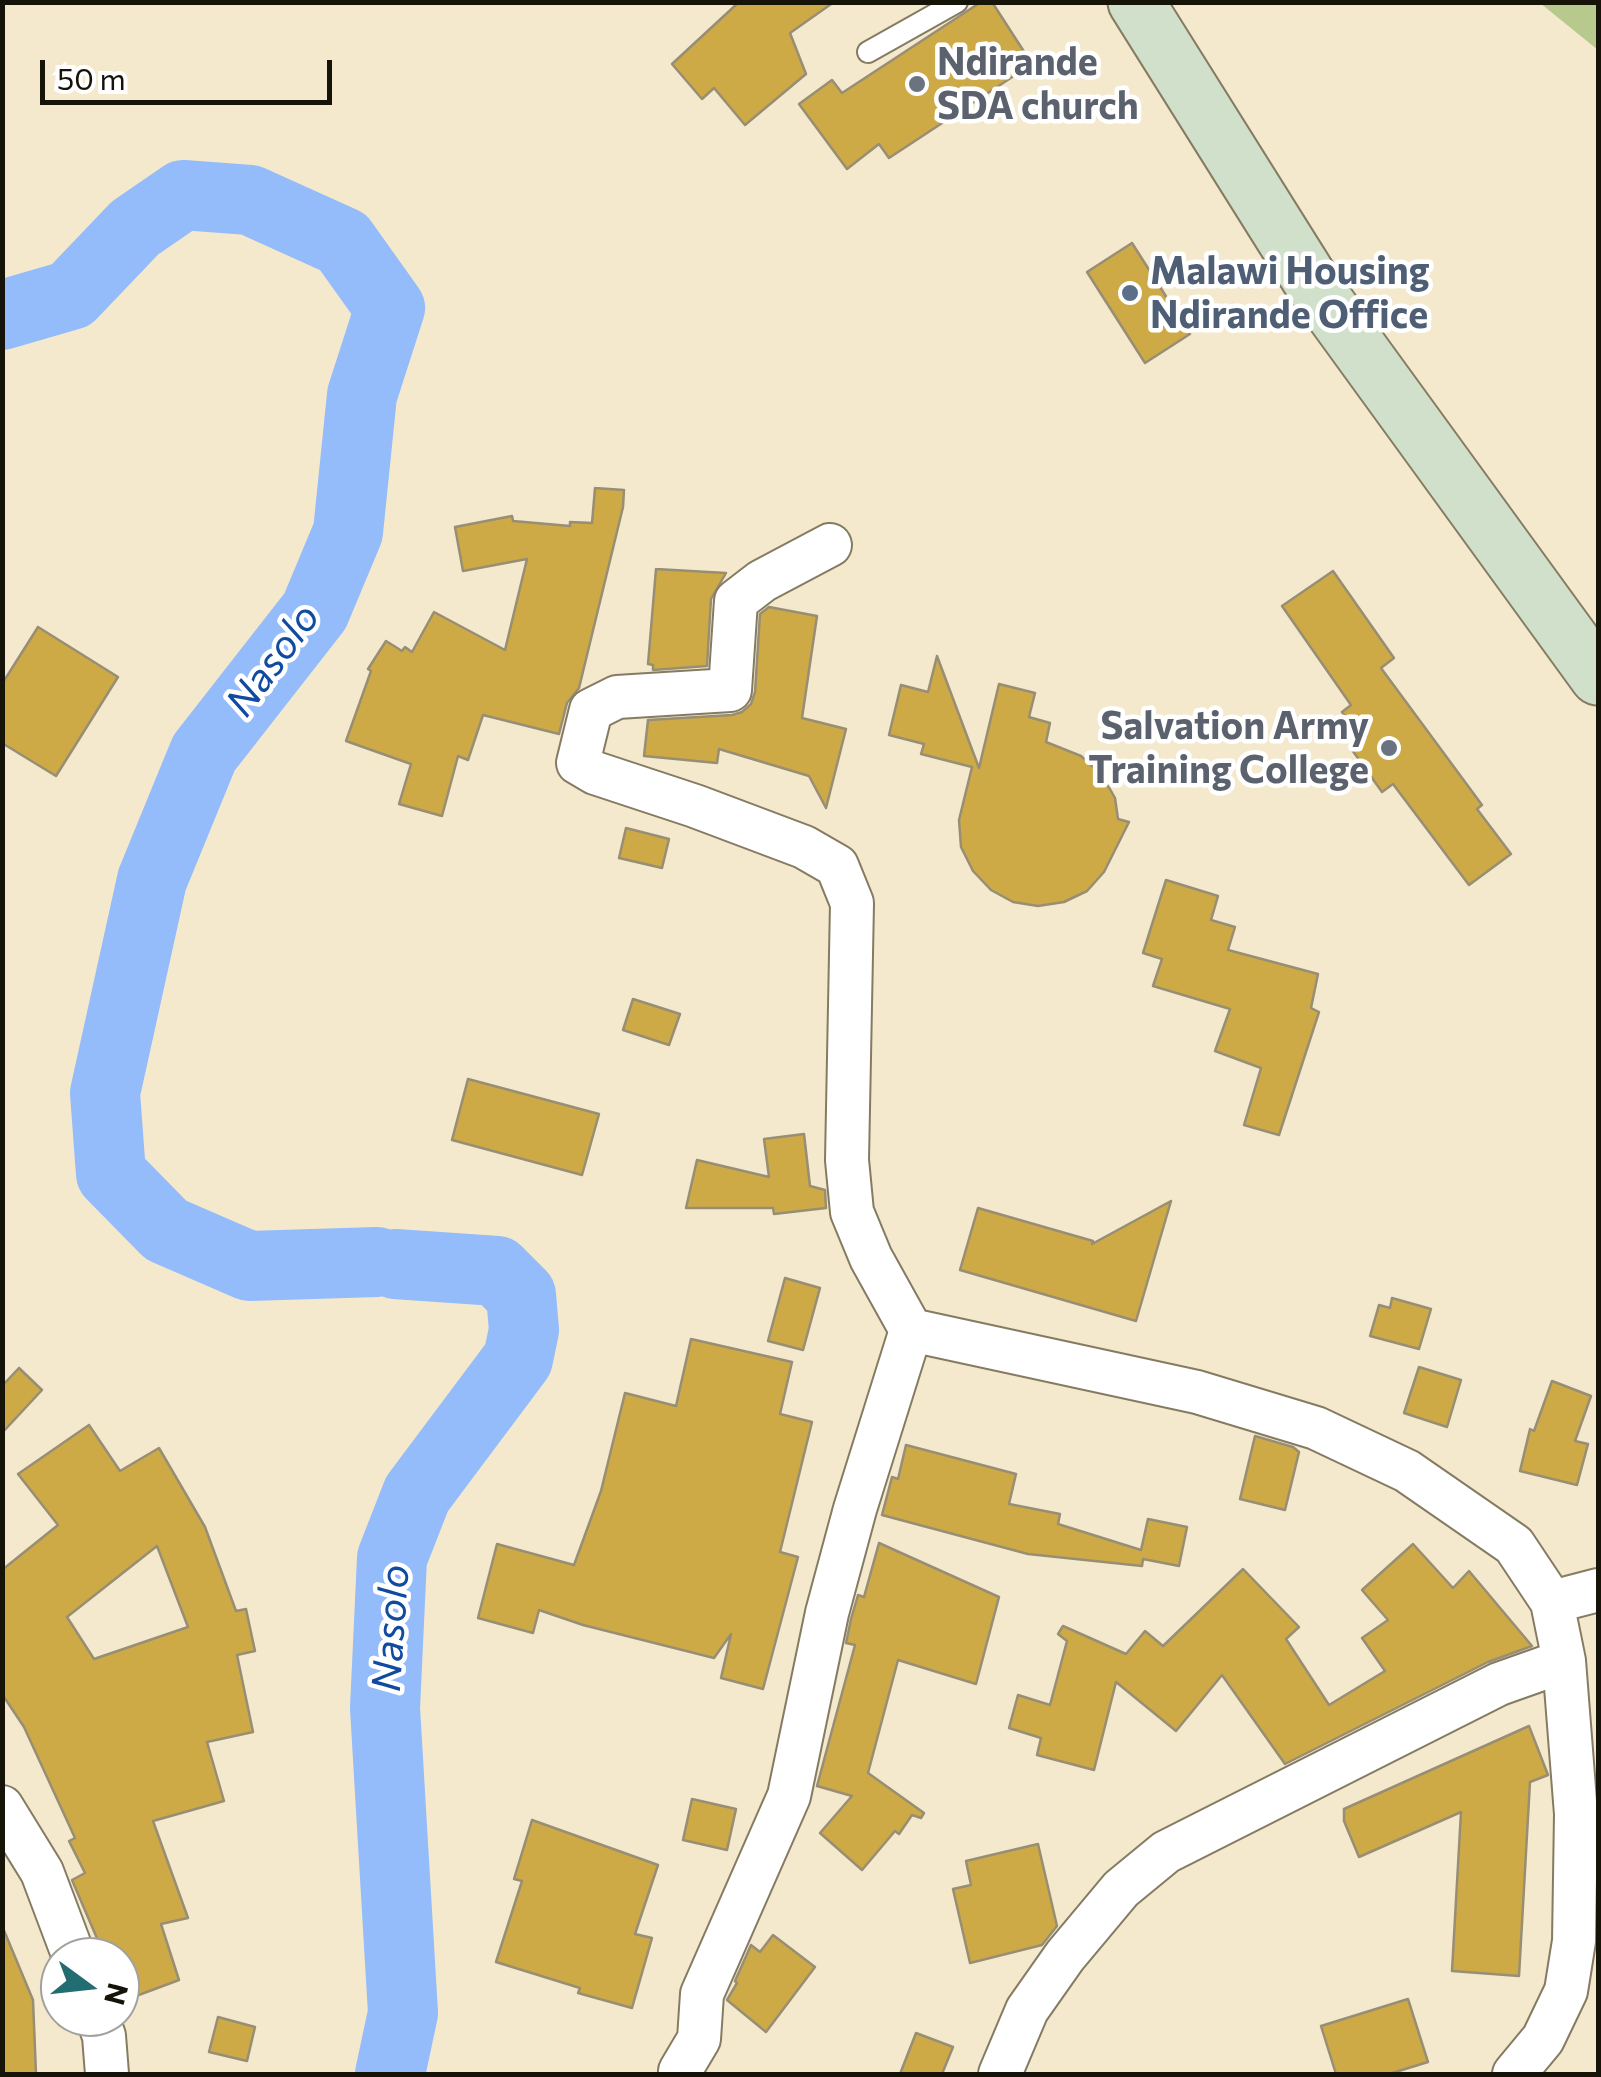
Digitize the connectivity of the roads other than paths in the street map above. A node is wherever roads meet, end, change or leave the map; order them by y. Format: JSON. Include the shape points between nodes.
{"nodes":[{"id":1,"x":957,"y":2,"type":"edge"},
{"id":2,"x":1136,"y":2,"type":"edge"},
{"id":3,"x":868,"y":52,"type":"dead end"},
{"id":4,"x":830,"y":545,"type":"dead end"},
{"id":5,"x":1598,"y":678,"type":"edge"},
{"id":6,"x":912,"y":1330,"type":"junction"},
{"id":7,"x":1598,"y":1590,"type":"edge"},
{"id":8,"x":1552,"y":1602,"type":"junction"},
{"id":9,"x":1564,"y":1661,"type":"junction"},
{"id":10,"x":2,"y":1807,"type":"edge"},
{"id":11,"x":66,"y":1937,"type":"edge"},
{"id":12,"x":104,"y":2037,"type":"edge"},
{"id":13,"x":108,"y":2074,"type":"edge"},
{"id":14,"x":681,"y":2074,"type":"edge"},
{"id":15,"x":1000,"y":2074,"type":"edge"},
{"id":16,"x":1514,"y":2074,"type":"edge"}],
"edges":[{"from":1,"to":3,"type":"lane"},
{"from":2,"to":5,"type":"street","via":[[1316,289]]},
{"from":4,"to":6,"type":"street","via":[[736,601],[730,690],[617,696],[591,710],[578,763],[804,847],[838,866],[852,903],[852,1212]]},
{"from":6,"to":8,"type":"street","via":[[1198,1392],[1316,1428],[1408,1471],[1514,1545]]},
{"from":6,"to":14,"type":"street","via":[[832,1595],[789,1796],[702,1994],[699,2040]]},
{"from":7,"to":8,"type":"street"},
{"from":8,"to":9,"type":"street"},
{"from":9,"to":15,"type":"street","via":[[1500,1684],[1166,1852],[1121,1888],[1065,1956],[1027,2010]]},
{"from":9,"to":16,"type":"street","via":[[1576,1814],[1574,1941],[1566,1991],[1543,2039]]},
{"from":10,"to":11,"type":"street","via":[[42,1872]]},
{"from":12,"to":13,"type":"street"}]}
